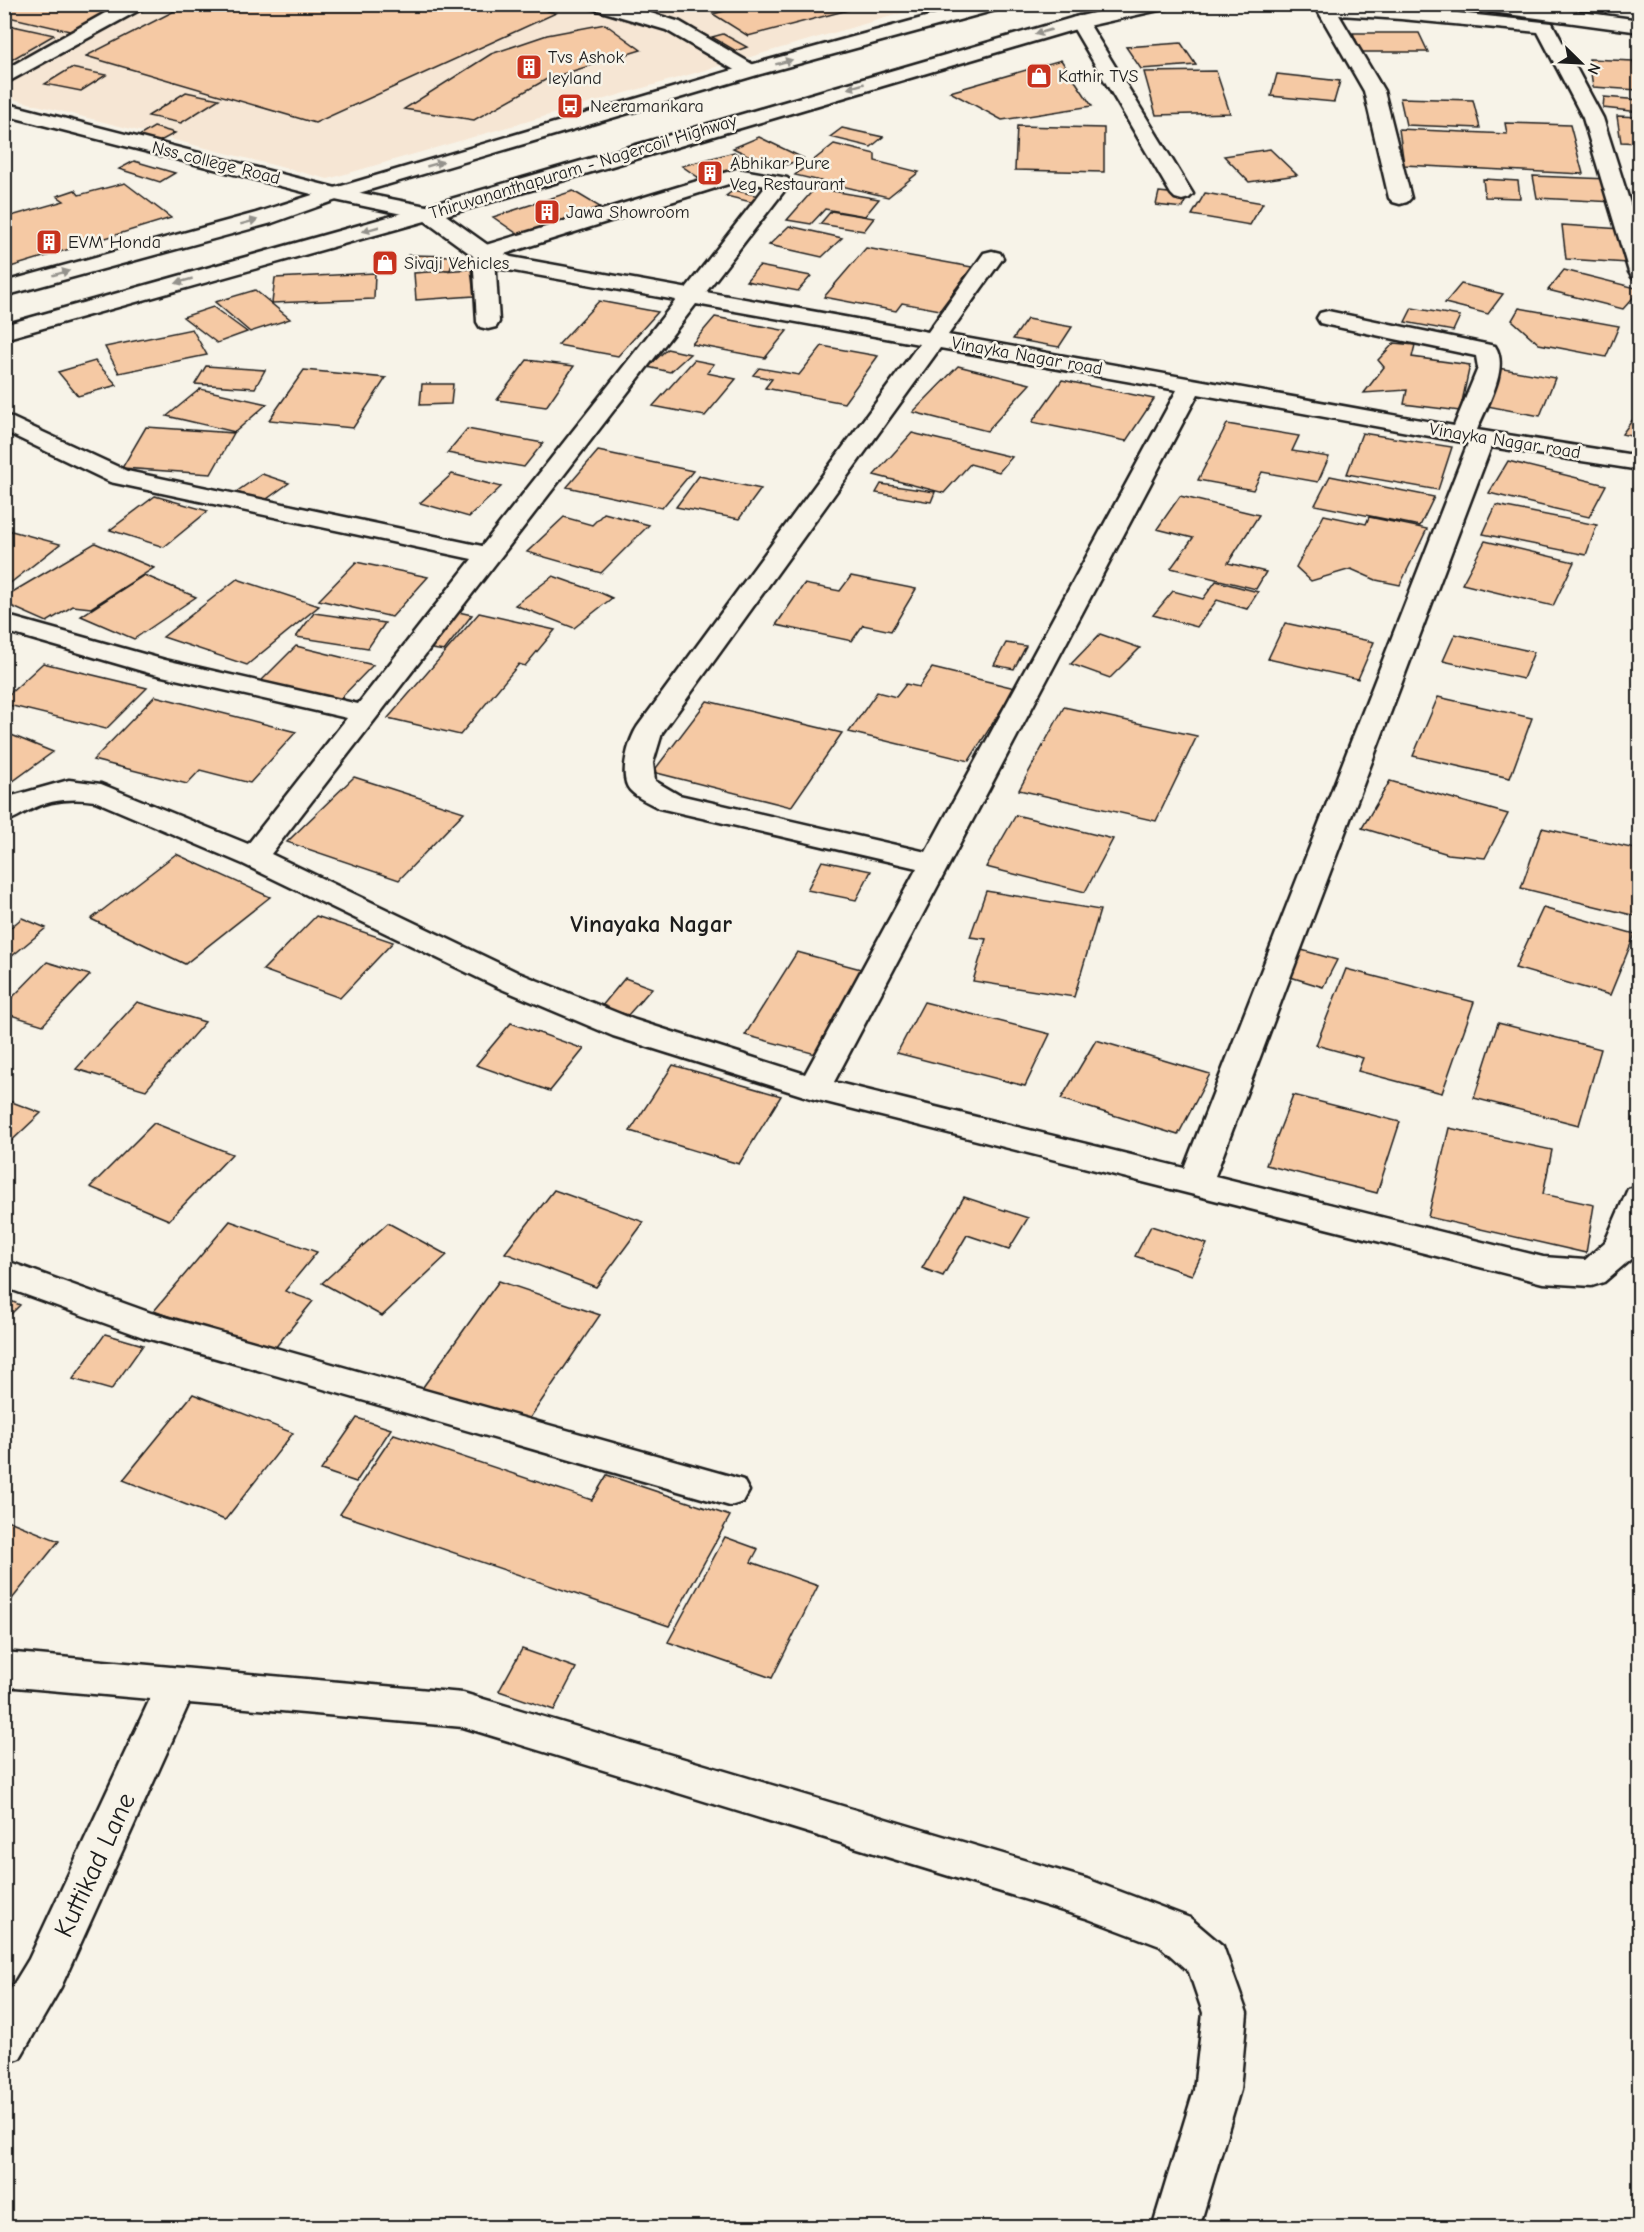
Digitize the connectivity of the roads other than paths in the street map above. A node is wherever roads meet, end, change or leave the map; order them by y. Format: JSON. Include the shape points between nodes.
{"nodes":[{"id":1,"x":136,"y":4,"type":"edge"},
{"id":2,"x":598,"y":4,"type":"edge"},
{"id":3,"x":996,"y":4,"type":"edge"},
{"id":4,"x":1161,"y":4,"type":"edge"},
{"id":5,"x":1478,"y":4,"type":"edge"},
{"id":6,"x":1325,"y":7,"type":"edge"},
{"id":7,"x":1079,"y":22,"type":"junction"},
{"id":8,"x":1640,"y":26,"type":"edge"},
{"id":9,"x":750,"y":71,"type":"junction"},
{"id":10,"x":4,"y":78,"type":"edge"},
{"id":11,"x":4,"y":109,"type":"edge"},
{"id":12,"x":335,"y":194,"type":"junction"},
{"id":13,"x":1182,"y":194,"type":"dead end"},
{"id":14,"x":1400,"y":198,"type":"dead end"},
{"id":15,"x":428,"y":213,"type":"junction"},
{"id":16,"x":484,"y":253,"type":"junction"},
{"id":17,"x":992,"y":258,"type":"dead end"},
{"id":18,"x":1640,"y":272,"type":"edge"},
{"id":19,"x":4,"y":289,"type":"edge"},
{"id":20,"x":691,"y":296,"type":"junction"},
{"id":21,"x":1328,"y":318,"type":"dead end"},
{"id":22,"x":488,"y":322,"type":"dead end"},
{"id":23,"x":4,"y":332,"type":"edge"},
{"id":24,"x":932,"y":339,"type":"junction"},
{"id":25,"x":1191,"y":386,"type":"junction"},
{"id":26,"x":4,"y":421,"type":"edge"},
{"id":27,"x":1472,"y":436,"type":"junction"},
{"id":28,"x":1640,"y":463,"type":"edge"},
{"id":29,"x":489,"y":555,"type":"junction"},
{"id":30,"x":4,"y":623,"type":"edge"},
{"id":31,"x":366,"y":714,"type":"junction"},
{"id":32,"x":4,"y":813,"type":"edge"},
{"id":33,"x":253,"y":857,"type":"junction"},
{"id":34,"x":935,"y":863,"type":"junction"},
{"id":35,"x":814,"y":1088,"type":"junction"},
{"id":36,"x":1195,"y":1183,"type":"junction"},
{"id":37,"x":1640,"y":1198,"type":"edge"},
{"id":38,"x":4,"y":1273,"type":"edge"},
{"id":39,"x":730,"y":1491,"type":"dead end"},
{"id":40,"x":4,"y":1668,"type":"edge"},
{"id":41,"x":178,"y":1683,"type":"junction"},
{"id":42,"x":4,"y":2043,"type":"edge"},
{"id":43,"x":1175,"y":2228,"type":"edge"}],
"edges":[{"from":1,"to":10,"type":"street"},
{"from":2,"to":9,"type":"street","via":[[673,26]]},
{"from":9,"to":3,"type":"street","name":"Thiruvananthapuram - Nagercoil Highway","one_way":true},
{"from":4,"to":7,"type":"street","name":"Thiruvananthapuram - Nagercoil Highway"},
{"from":5,"to":8,"type":"street"},
{"from":6,"to":14,"type":"street","via":[[1374,91]]},
{"from":6,"to":18,"type":"street","via":[[1545,27],[1593,118]]},
{"from":7,"to":13,"type":"street"},
{"from":7,"to":15,"type":"street","name":"Thiruvananthapuram - Nagercoil Highway","one_way":true},
{"from":12,"to":9,"type":"street","name":"Thiruvananthapuram - Nagercoil Highway","one_way":true},
{"from":11,"to":12,"type":"street","name":"Nss college Road"},
{"from":12,"to":15,"type":"street","name":"Nss college Road"},
{"from":19,"to":12,"type":"street","name":"Thiruvananthapuram - Nagercoil Highway","one_way":true,"via":[[264,218]]},
{"from":15,"to":16,"type":"street","name":"Vinayka Nagar road"},
{"from":15,"to":23,"type":"street","name":"Thiruvananthapuram - Nagercoil Highway","one_way":true},
{"from":16,"to":20,"type":"street","name":"Vinayka Nagar road","via":[[506,262]]},
{"from":16,"to":20,"type":"street","via":[[736,175],[780,182]]},
{"from":16,"to":22,"type":"street"},
{"from":17,"to":24,"type":"street"},
{"from":20,"to":24,"type":"street","name":"Vinayka Nagar road"},
{"from":20,"to":29,"type":"street"},
{"from":21,"to":27,"type":"street","via":[[1487,351],[1490,368]]},
{"from":24,"to":25,"type":"street","name":"Vinayka Nagar road"},
{"from":24,"to":34,"type":"street","via":[[648,732],[639,764],[641,785],[669,802]]},
{"from":25,"to":27,"type":"street","name":"Vinayka Nagar road"},
{"from":25,"to":34,"type":"street"},
{"from":26,"to":29,"type":"street","via":[[119,477]]},
{"from":27,"to":28,"type":"street","name":"Vinayka Nagar road"},
{"from":27,"to":36,"type":"street"},
{"from":29,"to":31,"type":"street"},
{"from":30,"to":31,"type":"street","via":[[159,667]]},
{"from":31,"to":33,"type":"street"},
{"from":32,"to":33,"type":"street","via":[[22,802],[69,789],[100,793]]},
{"from":33,"to":35,"type":"street","via":[[540,993],[624,1028]]},
{"from":34,"to":35,"type":"street"},
{"from":35,"to":36,"type":"street"},
{"from":36,"to":37,"type":"street","via":[[1543,1270],[1592,1273],[1620,1249]]},
{"from":38,"to":39,"type":"street","via":[[143,1324]]},
{"from":40,"to":41,"type":"street"},
{"from":41,"to":42,"type":"street","name":"Kuttikad Lane","via":[[45,1973]]},
{"from":41,"to":43,"type":"street","via":[[463,1710],[1087,1899],[1175,1932],[1207,1960],[1225,2013],[1217,2090]]}]}
